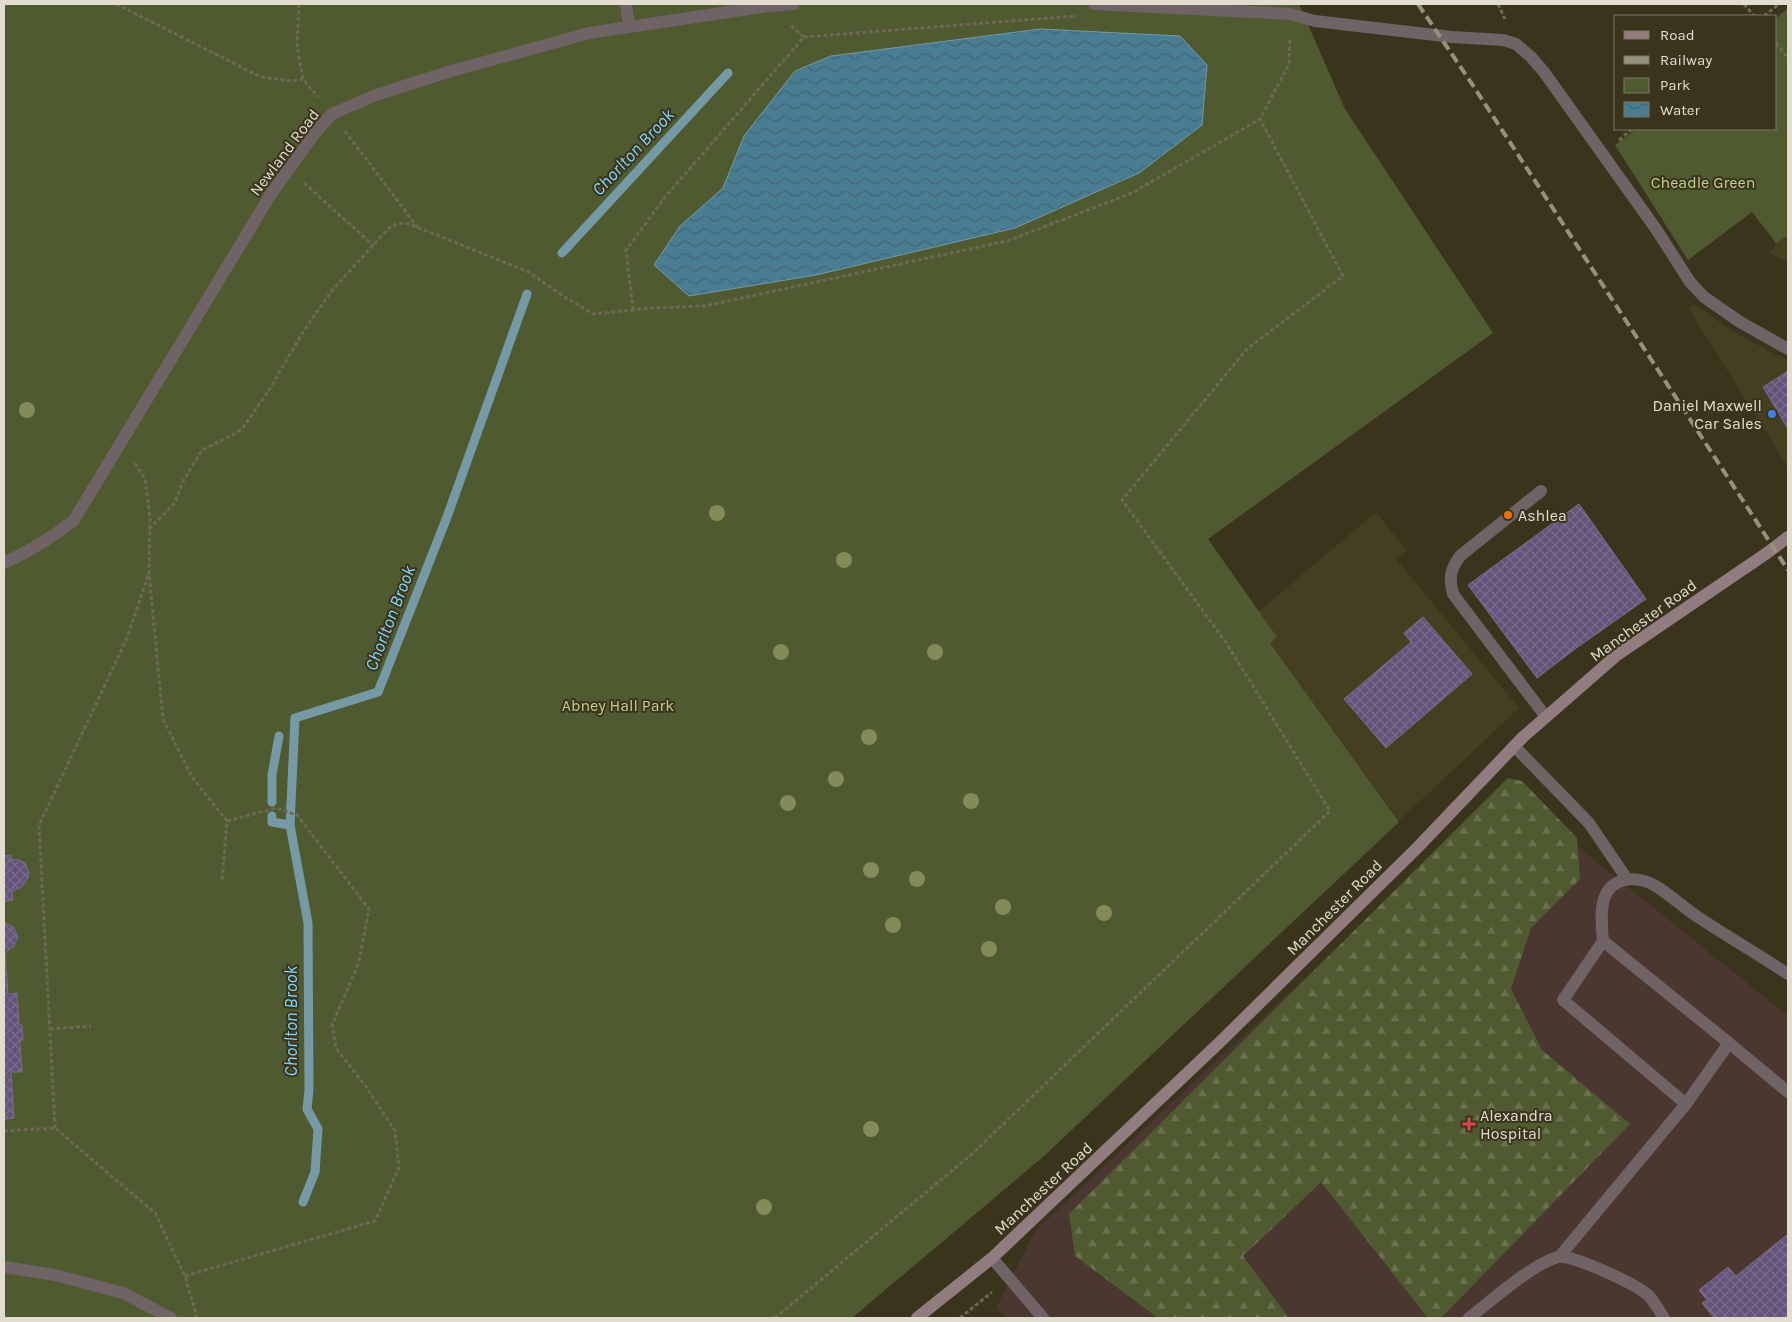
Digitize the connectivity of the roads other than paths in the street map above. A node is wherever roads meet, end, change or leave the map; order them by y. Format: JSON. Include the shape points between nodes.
{"nodes":[{"id":1,"x":626,"y":4,"type":"edge"},
{"id":2,"x":794,"y":4,"type":"edge"},
{"id":3,"x":1094,"y":4,"type":"edge"},
{"id":4,"x":629,"y":26,"type":"junction"},
{"id":5,"x":1788,"y":348,"type":"edge"},
{"id":6,"x":1541,"y":491,"type":"dead end"},
{"id":7,"x":1788,"y":536,"type":"edge"},
{"id":8,"x":4,"y":563,"type":"edge"},
{"id":9,"x":1546,"y":717,"type":"junction"},
{"id":10,"x":1514,"y":746,"type":"junction"},
{"id":11,"x":1627,"y":879,"type":"junction"},
{"id":12,"x":1603,"y":941,"type":"junction"},
{"id":13,"x":1788,"y":974,"type":"edge"},
{"id":14,"x":1729,"y":1043,"type":"junction"},
{"id":15,"x":1788,"y":1092,"type":"edge"},
{"id":16,"x":1686,"y":1104,"type":"junction"},
{"id":17,"x":1560,"y":1256,"type":"junction"},
{"id":18,"x":992,"y":1258,"type":"junction"},
{"id":19,"x":4,"y":1268,"type":"edge"},
{"id":20,"x":170,"y":1318,"type":"edge"},
{"id":21,"x":917,"y":1318,"type":"edge"},
{"id":22,"x":1043,"y":1318,"type":"edge"},
{"id":23,"x":1469,"y":1318,"type":"edge"},
{"id":24,"x":1664,"y":1318,"type":"edge"}],
"edges":[{"from":1,"to":4,"type":"street"},
{"from":2,"to":4,"type":"street","name":"Newland Road"},
{"from":3,"to":5,"type":"street","via":[[1290,14],[1315,22],[1452,38],[1492,38],[1516,44],[1544,72],[1690,282],[1704,297],[1740,322]]},
{"from":4,"to":8,"type":"street","name":"Newland Road","via":[[589,33],[458,69],[376,95],[332,114],[315,132],[266,202],[74,520],[29,552]]},
{"from":6,"to":9,"type":"street","via":[[1460,556],[1453,565],[1450,580],[1453,594]]},
{"from":7,"to":9,"type":"main road","name":"Manchester Road","via":[[1617,655]]},
{"from":9,"to":10,"type":"main road","name":"Manchester Road"},
{"from":10,"to":11,"type":"street","via":[[1589,822]]},
{"from":10,"to":18,"type":"main road","name":"Manchester Road","via":[[1418,847],[1219,1043]]},
{"from":11,"to":12,"type":"street","via":[[1609,889],[1604,900]]},
{"from":11,"to":13,"type":"street","via":[[1653,884]]},
{"from":12,"to":14,"type":"street"},
{"from":12,"to":16,"type":"street","via":[[1562,1000]]},
{"from":14,"to":15,"type":"street"},
{"from":14,"to":16,"type":"street"},
{"from":16,"to":17,"type":"street"},
{"from":17,"to":23,"type":"street","via":[[1517,1281]]},
{"from":17,"to":24,"type":"street","via":[[1596,1267],[1640,1289],[1650,1297]]},
{"from":18,"to":21,"type":"main road","name":"Manchester Road"},
{"from":18,"to":22,"type":"street"},
{"from":19,"to":20,"type":"street","via":[[55,1275],[123,1293]]}]}
